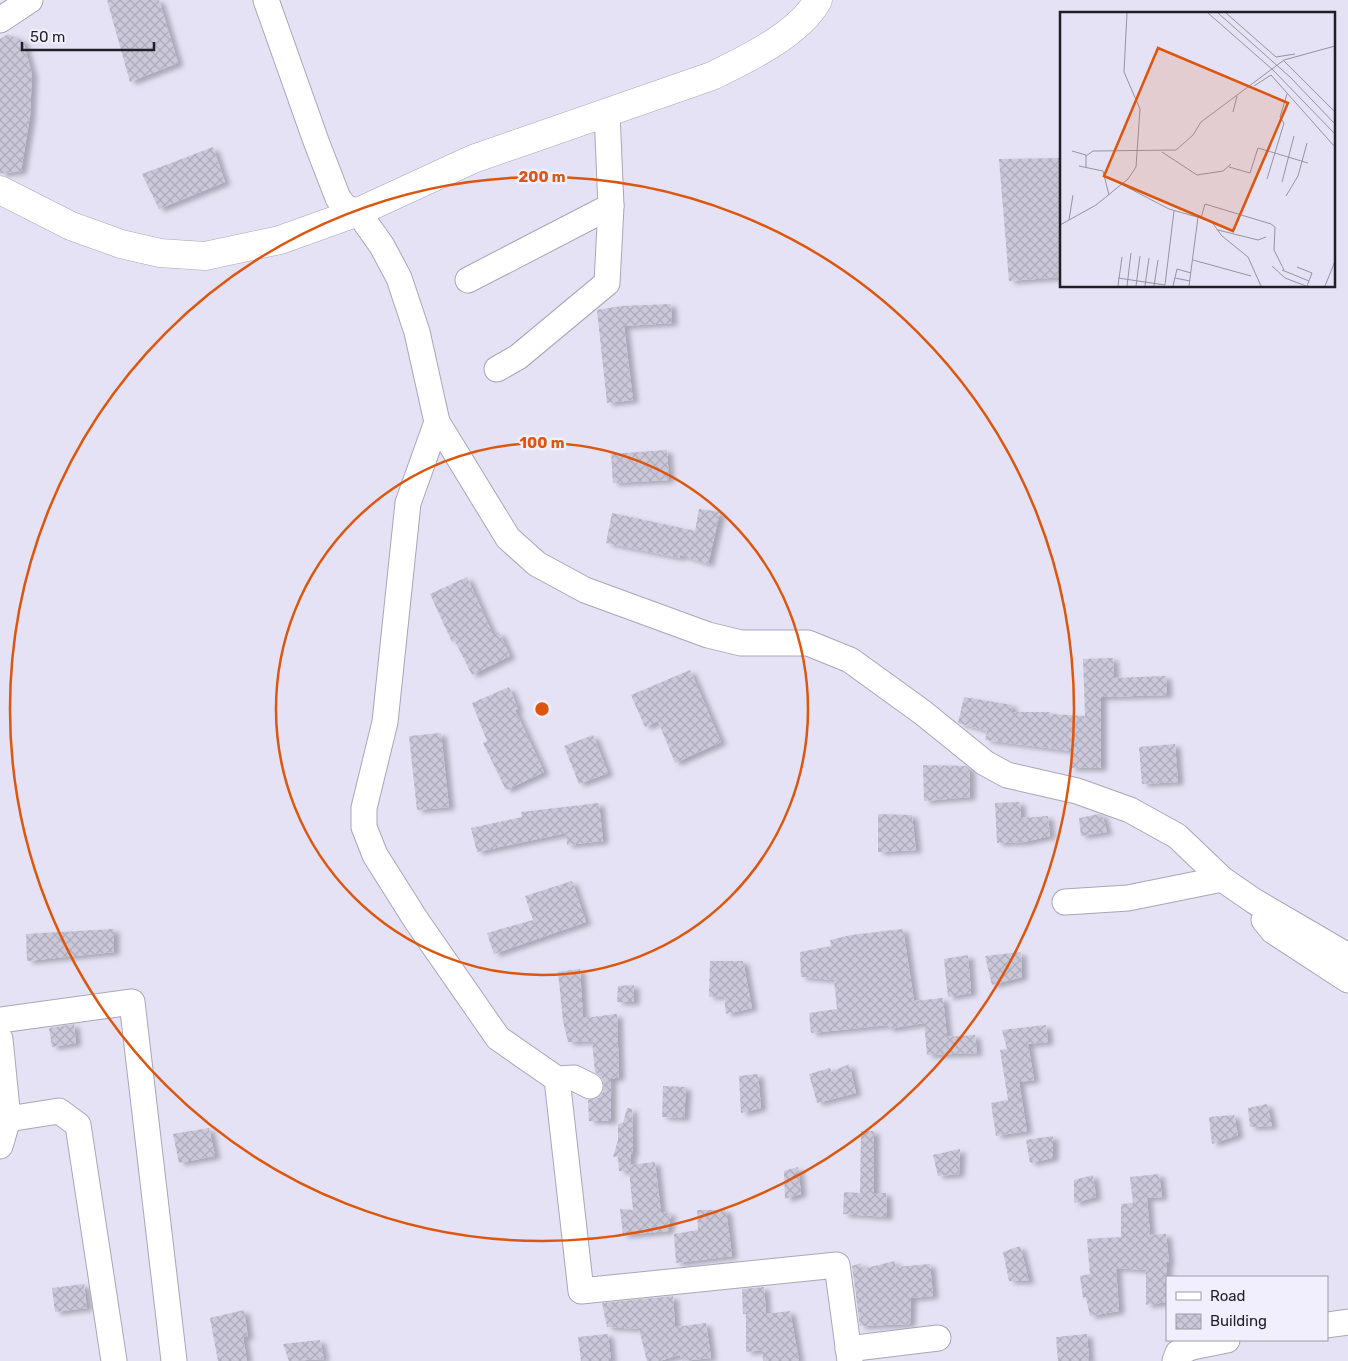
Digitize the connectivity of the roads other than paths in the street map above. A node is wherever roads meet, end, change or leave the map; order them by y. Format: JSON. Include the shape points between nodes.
{"nodes":[{"id":1,"x":30,"y":0,"type":"edge"},
{"id":2,"x":266,"y":0,"type":"edge"},
{"id":3,"x":818,"y":0,"type":"edge"},
{"id":4,"x":0,"y":20,"type":"edge"},
{"id":5,"x":607,"y":113,"type":"junction"},
{"id":6,"x":0,"y":190,"type":"edge"},
{"id":7,"x":611,"y":206,"type":"junction"},
{"id":8,"x":358,"y":212,"type":"junction"},
{"id":9,"x":468,"y":280,"type":"dead end"},
{"id":10,"x":497,"y":369,"type":"dead end"},
{"id":11,"x":437,"y":422,"type":"junction"},
{"id":12,"x":1222,"y":879,"type":"junction"},
{"id":13,"x":1244,"y":894,"type":"junction"},
{"id":14,"x":1065,"y":902,"type":"dead end"},
{"id":15,"x":1348,"y":956,"type":"edge"},
{"id":16,"x":1348,"y":980,"type":"edge"},
{"id":17,"x":0,"y":1020,"type":"edge"},
{"id":18,"x":0,"y":1039,"type":"edge"},
{"id":19,"x":557,"y":1079,"type":"junction"},
{"id":20,"x":590,"y":1086,"type":"dead end"},
{"id":21,"x":8,"y":1119,"type":"junction"},
{"id":22,"x":0,"y":1146,"type":"edge"},
{"id":23,"x":1348,"y":1322,"type":"edge"},
{"id":24,"x":1328,"y":1325,"type":"edge"},
{"id":25,"x":938,"y":1338,"type":"dead end"},
{"id":26,"x":1222,"y":1341,"type":"edge"},
{"id":27,"x":849,"y":1355,"type":"edge"},
{"id":28,"x":114,"y":1361,"type":"edge"},
{"id":29,"x":174,"y":1361,"type":"edge"},
{"id":30,"x":1175,"y":1361,"type":"edge"}],
"edges":[{"from":1,"to":4,"type":"street"},
{"from":2,"to":8,"type":"street","via":[[338,198],[345,207]]},
{"from":3,"to":5,"type":"main road","via":[[792,28],[739,63],[712,76]]},
{"from":5,"to":7,"type":"street"},
{"from":5,"to":8,"type":"main road","via":[[473,159]]},
{"from":6,"to":8,"type":"main road","via":[[71,226],[143,250],[205,256],[280,240]]},
{"from":7,"to":9,"type":"street"},
{"from":7,"to":10,"type":"street","via":[[607,282],[518,357]]},
{"from":8,"to":11,"type":"street","via":[[399,278],[416,332]]},
{"from":11,"to":12,"type":"street","via":[[508,538],[537,564],[585,590],[708,635],[741,644],[808,643],[850,660],[985,763],[1008,775],[1077,791],[1130,810],[1177,836]]},
{"from":11,"to":19,"type":"street","via":[[408,503],[385,722],[364,808],[364,827],[375,855],[416,920],[498,1038]]},
{"from":12,"to":13,"type":"street"},
{"from":12,"to":14,"type":"street","via":[[1128,898]]},
{"from":13,"to":15,"type":"street"},
{"from":13,"to":16,"type":"street","via":[[1273,931]]},
{"from":17,"to":29,"type":"street","via":[[132,1002]]},
{"from":18,"to":21,"type":"street"},
{"from":19,"to":20,"type":"street","via":[[574,1078]]},
{"from":19,"to":27,"type":"street","via":[[581,1291],[837,1265]]},
{"from":21,"to":22,"type":"street"},
{"from":21,"to":28,"type":"street","via":[[59,1111],[78,1125]]},
{"from":23,"to":24,"type":"street"},
{"from":25,"to":27,"type":"street"},
{"from":26,"to":30,"type":"street","via":[[1192,1347],[1178,1353]]}]}
